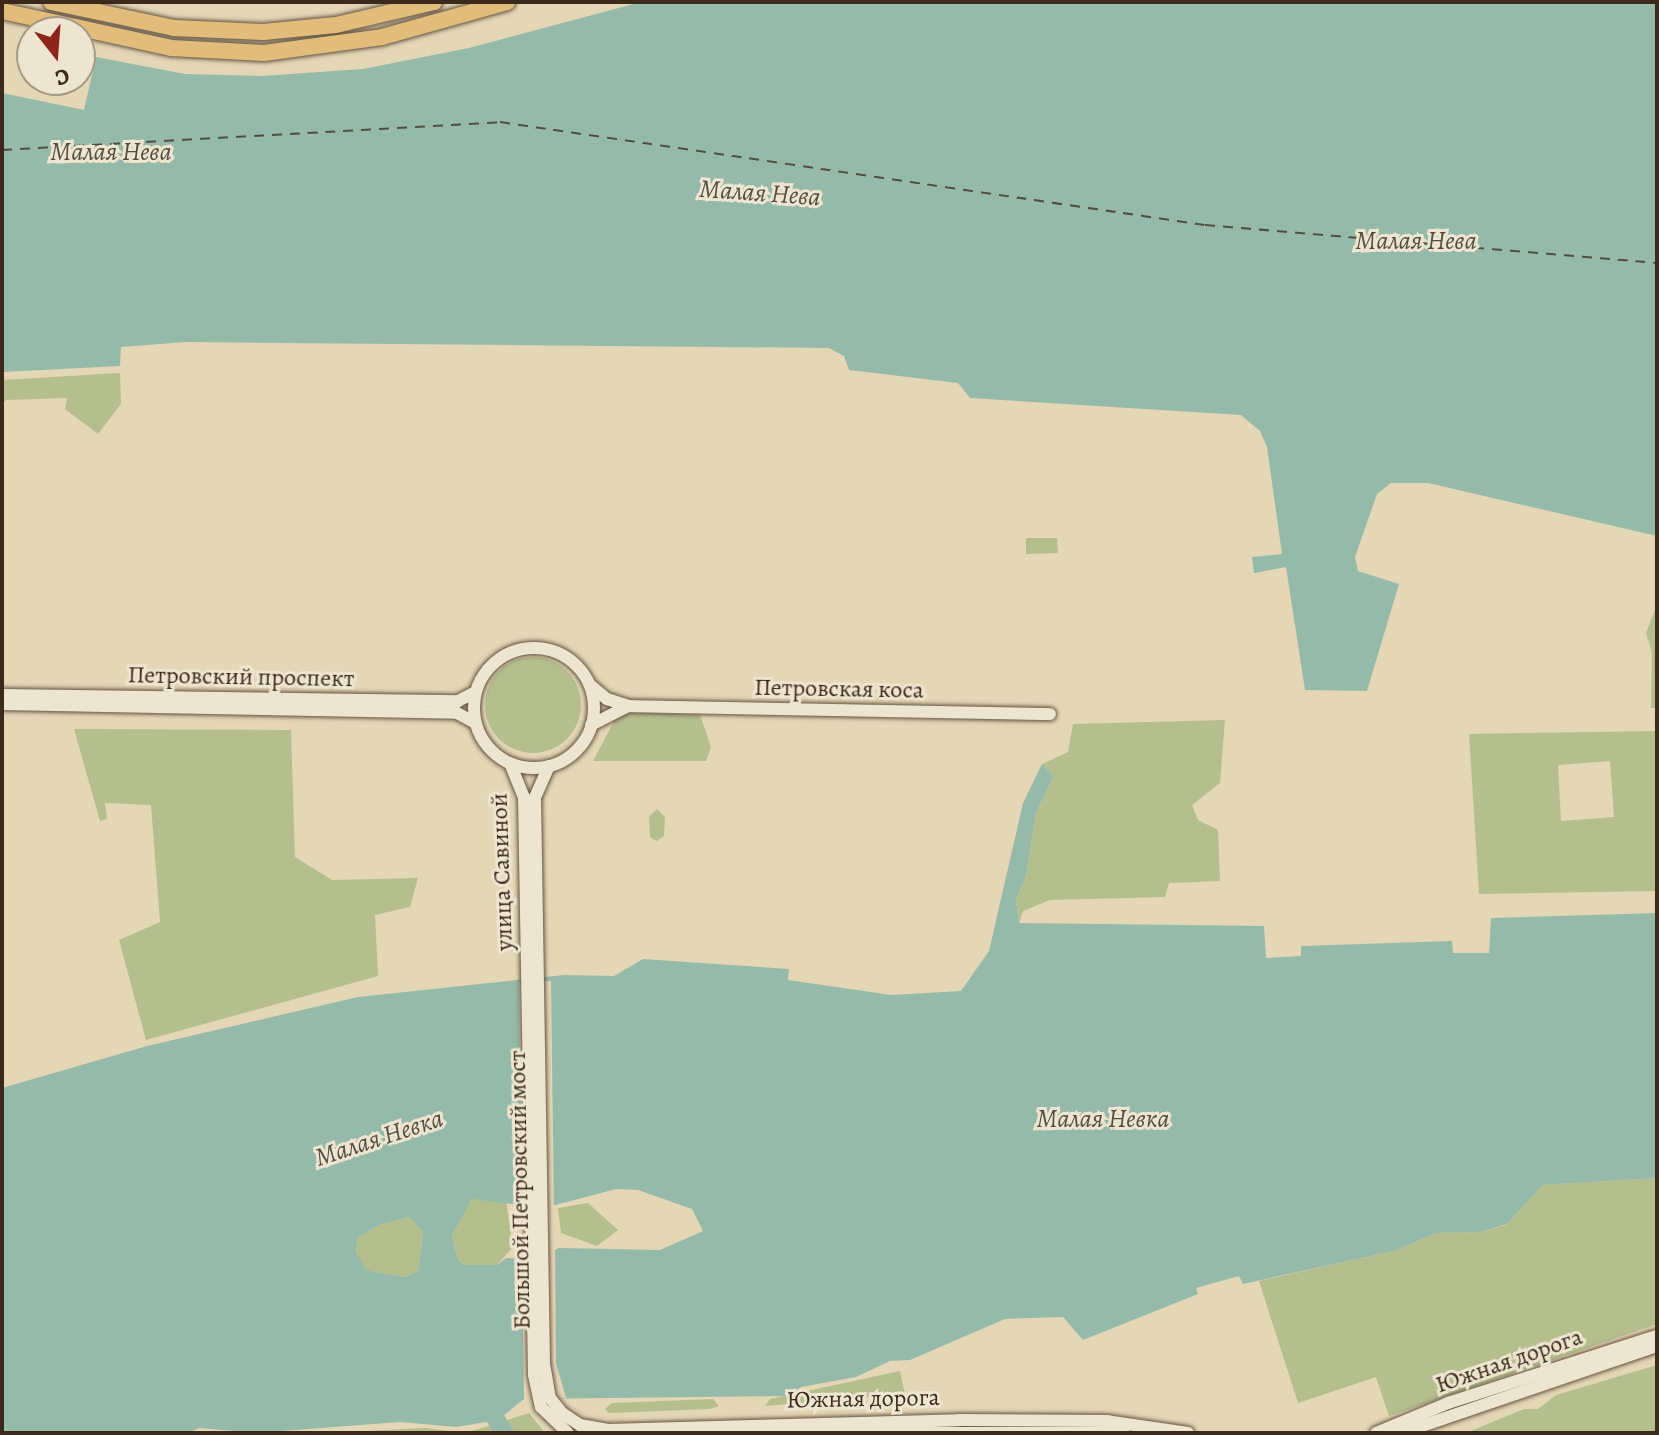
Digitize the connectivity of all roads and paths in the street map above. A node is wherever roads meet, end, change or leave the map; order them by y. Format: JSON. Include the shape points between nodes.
{"nodes":[{"id":1,"x":51,"y":2,"type":"edge"},
{"id":2,"x":434,"y":2,"type":"edge"},
{"id":3,"x":507,"y":2,"type":"edge"},
{"id":4,"x":2,"y":11,"type":"edge"},
{"id":5,"x":589,"y":684,"type":"junction"},
{"id":6,"x":476,"y":692,"type":"junction"},
{"id":7,"x":2,"y":695,"type":"edge"},
{"id":8,"x":2,"y":704,"type":"edge"},
{"id":9,"x":628,"y":706,"type":"junction"},
{"id":10,"x":1050,"y":714,"type":"dead end"},
{"id":11,"x":476,"y":723,"type":"junction"},
{"id":12,"x":591,"y":725,"type":"junction"},
{"id":13,"x":510,"y":763,"type":"junction"},
{"id":14,"x":549,"y":766,"type":"junction"},
{"id":15,"x":534,"y":982,"type":"junction"},
{"id":16,"x":1657,"y":1336,"type":"edge"},
{"id":17,"x":1657,"y":1346,"type":"edge"},
{"id":18,"x":544,"y":1398,"type":"junction"},
{"id":19,"x":1119,"y":1432,"type":"edge"},
{"id":20,"x":568,"y":1433,"type":"edge"},
{"id":21,"x":766,"y":1433,"type":"edge"},
{"id":22,"x":1188,"y":1433,"type":"edge"},
{"id":23,"x":1376,"y":1433,"type":"edge"},
{"id":24,"x":1401,"y":1433,"type":"edge"}],
"edges":[{"from":1,"to":2,"type":"main road","via":[[174,28],[263,32],[336,25]]},
{"from":3,"to":4,"type":"main road","via":[[339,45],[264,53],[171,48]]},
{"from":5,"to":6,"type":"street","via":[[565,657],[530,648],[496,661]]},
{"from":5,"to":9,"type":"street","name":"Петровская коса","via":[[607,699]]},
{"from":5,"to":12,"type":"street"},
{"from":6,"to":7,"type":"street","name":"Петровский проспект","via":[[458,701]]},
{"from":6,"to":11,"type":"street"},
{"from":8,"to":11,"type":"street","name":"Петровский проспект","via":[[457,713]]},
{"from":9,"to":10,"type":"street","name":"Петровская коса"},
{"from":9,"to":12,"type":"street","name":"Петровская коса"},
{"from":11,"to":13,"type":"street","via":[[488,747]]},
{"from":12,"to":14,"type":"street","via":[[576,751]]},
{"from":13,"to":14,"type":"street"},
{"from":13,"to":15,"type":"street","name":"улица Савиной","via":[[524,789]]},
{"from":14,"to":15,"type":"street","name":"улица Савиной","via":[[535,797]]},
{"from":15,"to":18,"type":"street","name":"Большой Петровский мост"},
{"from":16,"to":23,"type":"street","name":"Южная дорога","via":[[1448,1403]]},
{"from":17,"to":24,"type":"street","name":"Южная дорога"},
{"from":18,"to":20,"type":"street","via":[[547,1417]]},
{"from":18,"to":22,"type":"street","name":"Южная дорога","via":[[570,1420],[607,1430],[959,1420],[1107,1421]]},
{"from":19,"to":21,"type":"street","name":"Южная дорога"}]}
